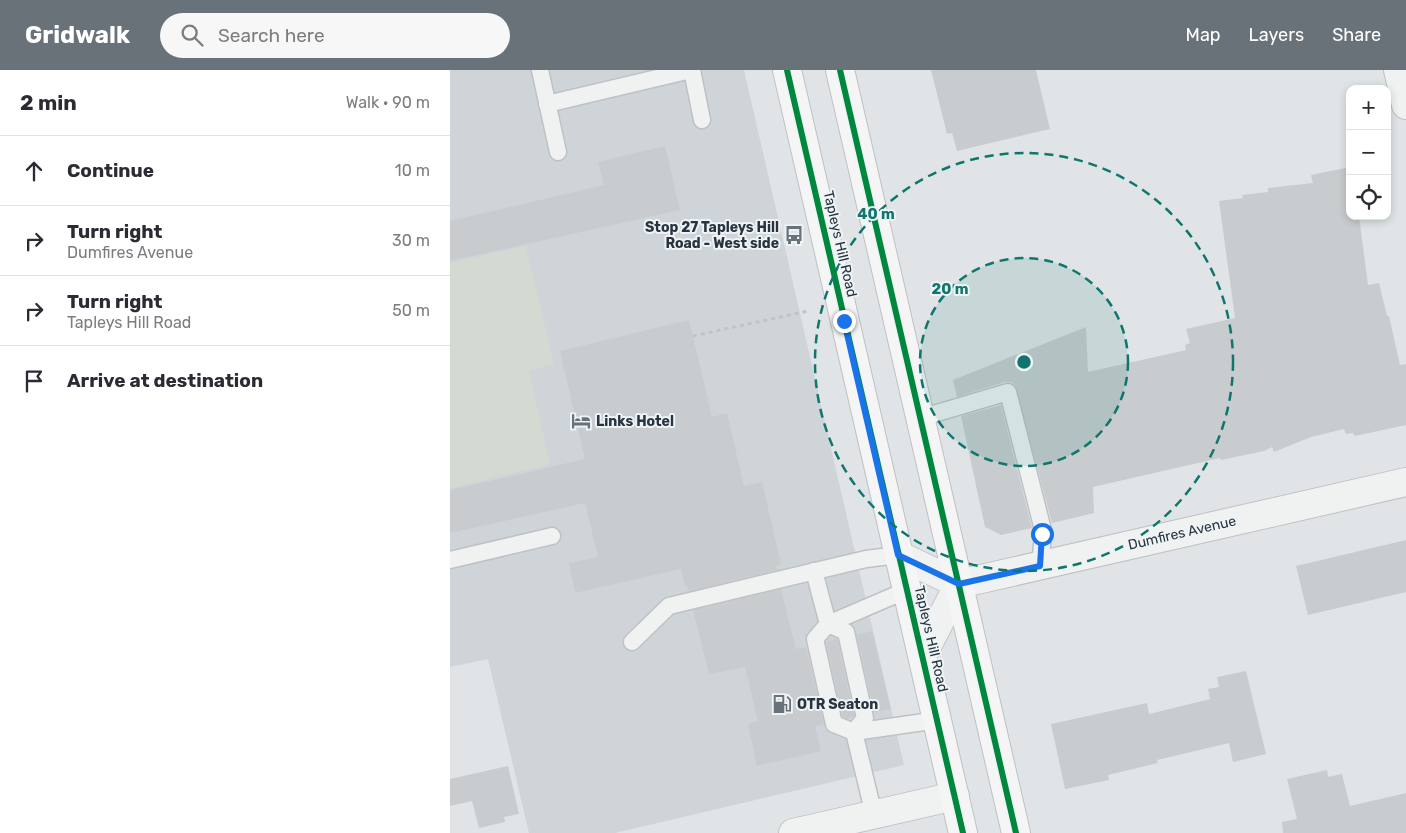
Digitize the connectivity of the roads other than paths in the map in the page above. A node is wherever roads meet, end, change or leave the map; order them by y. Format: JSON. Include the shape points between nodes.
{"nodes":[{"id":1,"x":540,"y":70,"type":"edge"},
{"id":2,"x":692,"y":70,"type":"edge"},
{"id":3,"x":788,"y":70,"type":"edge"},
{"id":4,"x":840,"y":70,"type":"edge"},
{"id":5,"x":1398,"y":70,"type":"edge"},
{"id":6,"x":547,"y":104,"type":"junction"},
{"id":7,"x":1406,"y":105,"type":"edge"},
{"id":8,"x":702,"y":120,"type":"dead end"},
{"id":9,"x":558,"y":152,"type":"dead end"},
{"id":10,"x":920,"y":418,"type":"junction"},
{"id":11,"x":1406,"y":482,"type":"edge"},
{"id":12,"x":552,"y":536,"type":"dead end"},
{"id":13,"x":898,"y":555,"type":"junction"},
{"id":14,"x":450,"y":560,"type":"edge"},
{"id":15,"x":1040,"y":566,"type":"junction"},
{"id":16,"x":814,"y":571,"type":"junction"},
{"id":17,"x":959,"y":584,"type":"junction"},
{"id":18,"x":907,"y":590,"type":"junction"},
{"id":19,"x":828,"y":624,"type":"junction"},
{"id":20,"x":632,"y":642,"type":"dead end"},
{"id":21,"x":923,"y":654,"type":"junction"},
{"id":22,"x":938,"y":720,"type":"junction"},
{"id":23,"x":854,"y":732,"type":"junction"},
{"id":24,"x":955,"y":796,"type":"junction"},
{"id":25,"x":874,"y":815,"type":"junction"},
{"id":26,"x":793,"y":833,"type":"edge"},
{"id":27,"x":963,"y":833,"type":"edge"},
{"id":28,"x":1016,"y":833,"type":"edge"}],
"edges":[{"from":1,"to":6,"type":"lane"},
{"from":2,"to":6,"type":"lane"},
{"from":2,"to":8,"type":"lane"},
{"from":3,"to":13,"type":"main road","name":"Tapleys Hill Road"},
{"from":4,"to":10,"type":"main road"},
{"from":5,"to":7,"type":"street"},
{"from":6,"to":9,"type":"lane"},
{"from":10,"to":15,"type":"lane","via":[[1008,392],[1042,526]]},
{"from":10,"to":17,"type":"main road"},
{"from":11,"to":15,"type":"street","name":"Dumfires Avenue"},
{"from":12,"to":14,"type":"lane"},
{"from":13,"to":16,"type":"lane"},
{"from":13,"to":17,"type":"street"},
{"from":13,"to":18,"type":"main road","name":"Tapleys Hill Road"},
{"from":15,"to":17,"type":"street","name":"Dumfires Avenue"},
{"from":16,"to":19,"type":"lane"},
{"from":16,"to":20,"type":"lane","via":[[669,606]]},
{"from":17,"to":21,"type":"street"},
{"from":17,"to":28,"type":"main road"},
{"from":18,"to":19,"type":"lane"},
{"from":18,"to":21,"type":"main road","name":"Tapleys Hill Road"},
{"from":19,"to":23,"type":"lane","via":[[846,632],[865,718]]},
{"from":19,"to":23,"type":"lane","via":[[815,639],[834,724]]},
{"from":21,"to":22,"type":"main road","name":"Tapleys Hill Road"},
{"from":22,"to":23,"type":"lane"},
{"from":22,"to":24,"type":"main road","name":"Tapleys Hill Road"},
{"from":23,"to":25,"type":"lane"},
{"from":24,"to":25,"type":"street"},
{"from":24,"to":27,"type":"main road","name":"Tapleys Hill Road"},
{"from":25,"to":26,"type":"street"}]}
